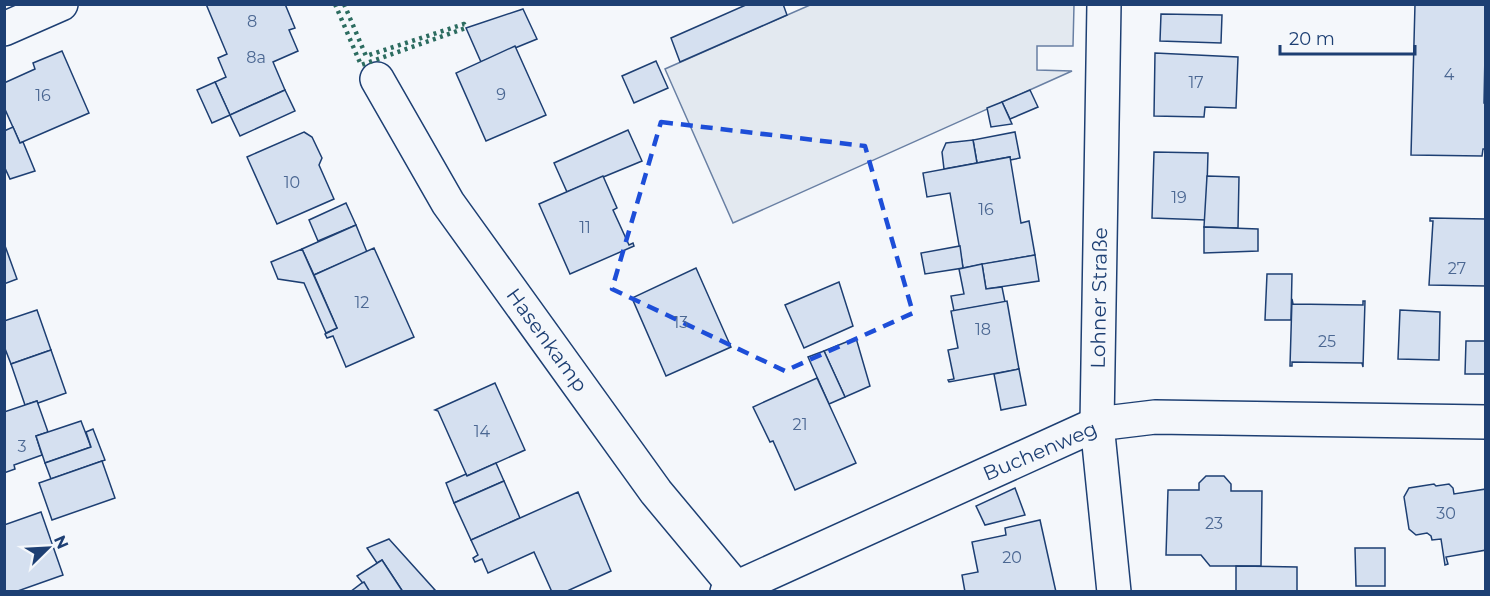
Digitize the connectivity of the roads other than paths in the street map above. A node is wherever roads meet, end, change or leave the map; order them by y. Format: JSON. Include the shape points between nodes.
{"nodes":[{"id":1,"x":61,"y":4,"type":"edge"},
{"id":2,"x":1104,"y":4,"type":"edge"},
{"id":3,"x":4,"y":29,"type":"edge"},
{"id":4,"x":377,"y":79,"type":"dead end"},
{"id":5,"x":1485,"y":422,"type":"edge"},
{"id":6,"x":1097,"y":424,"type":"junction"},
{"id":7,"x":731,"y":590,"type":"edge"},
{"id":8,"x":1114,"y":591,"type":"edge"}],
"edges":[{"from":1,"to":3,"type":"street"},
{"from":2,"to":6,"type":"street","name":"Lohner Straße"},
{"from":4,"to":7,"type":"street","name":"Hasenkamp","via":[[448,203]]},
{"from":5,"to":6,"type":"street","name":"Buchenweg","via":[[1155,417]]},
{"from":6,"to":7,"type":"street","name":"Buchenweg"},
{"from":6,"to":8,"type":"street","name":"Lohner Straße"}]}
